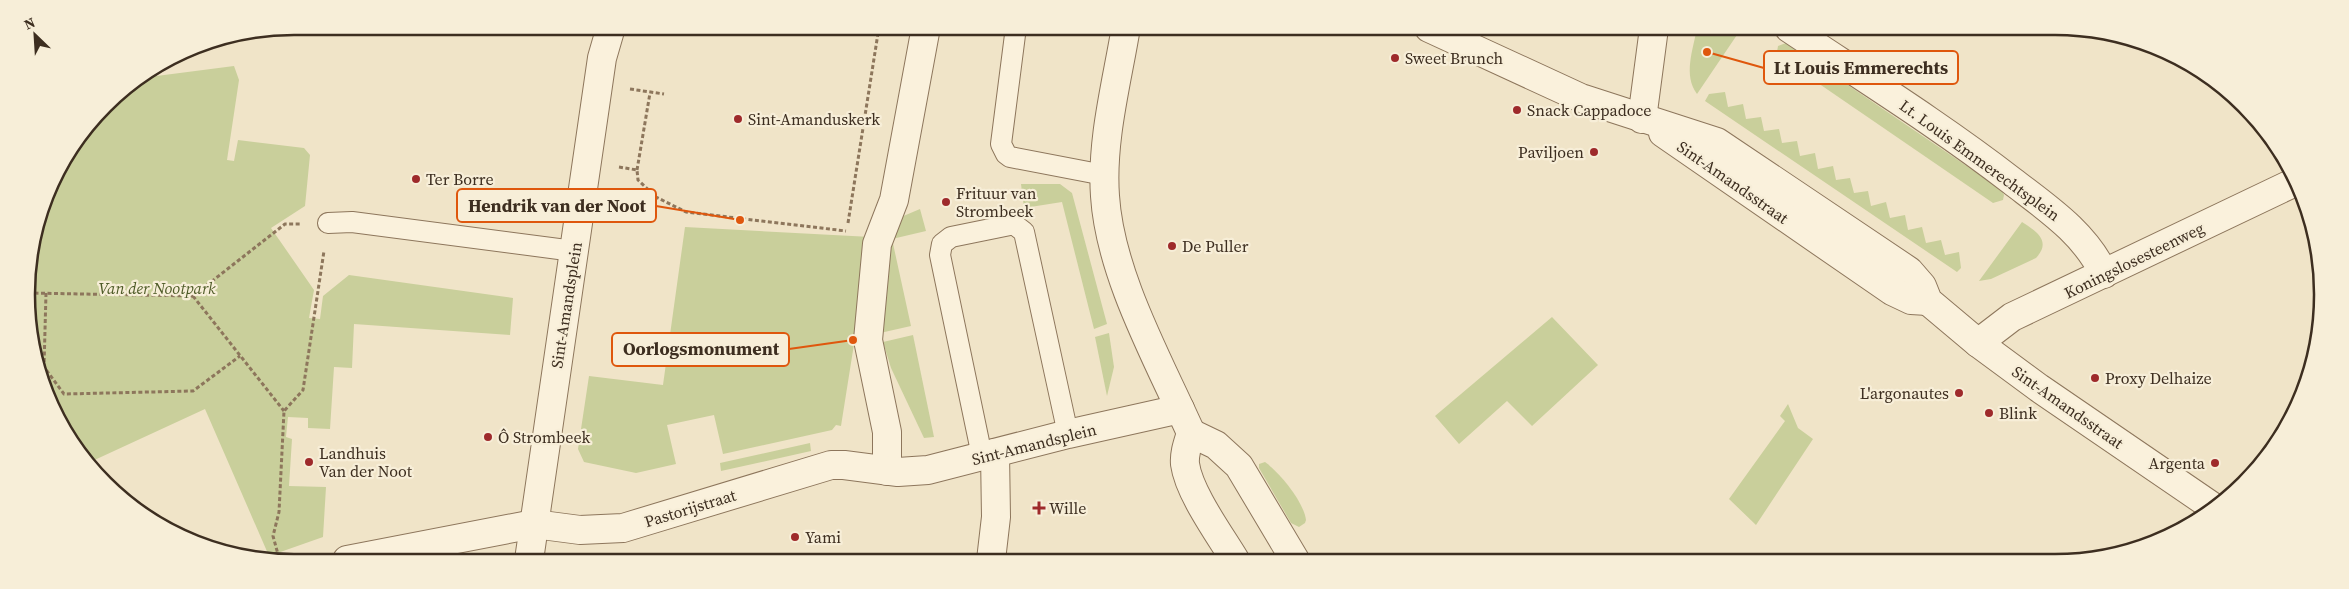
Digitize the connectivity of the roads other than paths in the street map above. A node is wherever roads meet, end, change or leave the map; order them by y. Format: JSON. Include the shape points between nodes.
{"nodes":[{"id":1,"x":609,"y":35,"type":"edge"},
{"id":2,"x":925,"y":35,"type":"edge"},
{"id":3,"x":1015,"y":35,"type":"edge"},
{"id":4,"x":1125,"y":35,"type":"edge"},
{"id":5,"x":1444,"y":35,"type":"edge"},
{"id":6,"x":1653,"y":35,"type":"edge"},
{"id":7,"x":1799,"y":35,"type":"edge"},
{"id":8,"x":1642,"y":119,"type":"junction"},
{"id":9,"x":1104,"y":175,"type":"junction"},
{"id":10,"x":2289,"y":185,"type":"edge"},
{"id":11,"x":328,"y":223,"type":"road end"},
{"id":12,"x":574,"y":251,"type":"junction"},
{"id":13,"x":2104,"y":274,"type":"junction"},
{"id":14,"x":1978,"y":343,"type":"junction"},
{"id":15,"x":1185,"y":421,"type":"junction"},
{"id":16,"x":1068,"y":434,"type":"junction"},
{"id":17,"x":988,"y":455,"type":"junction"},
{"id":18,"x":844,"y":465,"type":"joint"},
{"id":19,"x":887,"y":471,"type":"junction"},
{"id":20,"x":2208,"y":503,"type":"edge"},
{"id":21,"x":534,"y":524,"type":"junction"},
{"id":22,"x":378,"y":554,"type":"edge"},
{"id":23,"x":530,"y":554,"type":"edge"},
{"id":24,"x":991,"y":554,"type":"edge"},
{"id":25,"x":1232,"y":554,"type":"edge"},
{"id":26,"x":1291,"y":554,"type":"edge"}],
"edges":[{"from":1,"to":12,"type":"street","name":"Sint-Amandsplein","via":[[602,58]]},
{"from":2,"to":19,"type":"street","via":[[894,200],[877,244],[868,340],[887,432]]},
{"from":3,"to":9,"type":"lane","via":[[1002,149],[1010,157]]},
{"from":4,"to":9,"type":"street"},
{"from":5,"to":8,"type":"street","name":"Sint-Amandsstraat","via":[[1581,98]]},
{"from":6,"to":8,"type":"street"},
{"from":7,"to":13,"type":"street","name":"Lt. Louis Emmerechtsplein","via":[[1985,160],[2049,209],[2096,255]]},
{"from":8,"to":14,"type":"street","name":"Sint-Amandsstraat","via":[[1718,142],[1909,271],[1922,286],[1928,302]]},
{"from":9,"to":15,"type":"street","via":[[1107,217],[1125,285]]},
{"from":10,"to":13,"type":"street","name":"Koningslosesteenweg"},
{"from":11,"to":12,"type":"lane","via":[[352,222]]},
{"from":12,"to":21,"type":"street","name":"Sint-Amandsplein"},
{"from":13,"to":14,"type":"street","name":"Koningslosesteenweg","via":[[2012,317]]},
{"from":14,"to":20,"type":"street","name":"Sint-Amandsstraat"},
{"from":15,"to":16,"type":"street","name":"Sint-Amandsplein"},
{"from":15,"to":25,"type":"street","via":[[1189,478]]},
{"from":15,"to":26,"type":"street","via":[[1239,466]]},
{"from":16,"to":17,"type":"street","name":"Sint-Amandsplein"},
{"from":16,"to":17,"type":"lane","via":[[1024,232],[1010,225],[951,237],[942,244],[940,255]]},
{"from":17,"to":19,"type":"street","name":"Sint-Amandsplein","via":[[928,470]]},
{"from":17,"to":24,"type":"street","via":[[996,518]]},
{"from":18,"to":19,"type":"street","name":"Sint-Amandsplein"},
{"from":18,"to":21,"type":"street","name":"Pastorijstraat","via":[[807,471],[622,528],[580,530]]},
{"from":21,"to":22,"type":"street","name":"Pastorijstraat"},
{"from":21,"to":23,"type":"street","name":"Sint-Amandsplein"}]}
